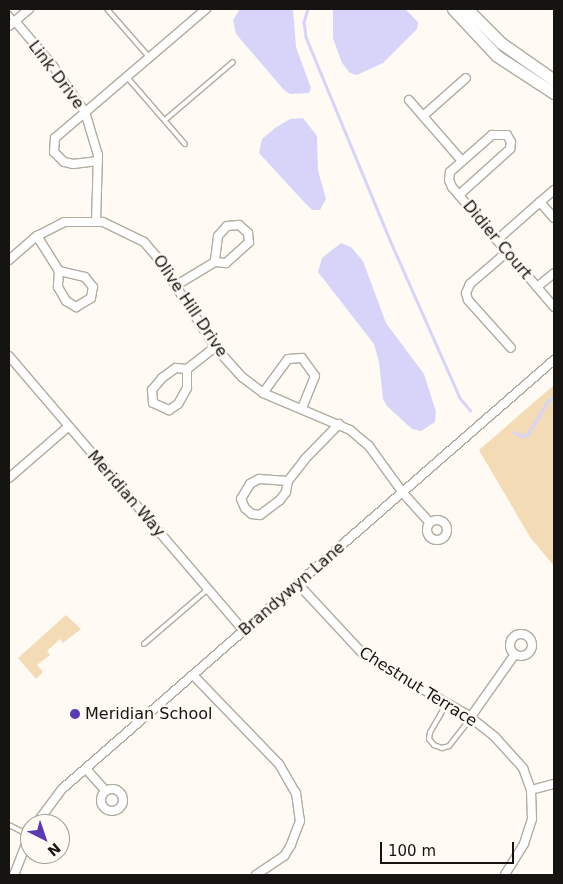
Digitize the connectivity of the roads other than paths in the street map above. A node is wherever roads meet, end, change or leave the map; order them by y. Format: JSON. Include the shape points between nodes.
{"nodes":[{"id":1,"x":29,"y":9,"type":"edge"},
{"id":2,"x":107,"y":9,"type":"edge"},
{"id":3,"x":116,"y":9,"type":"edge"},
{"id":4,"x":206,"y":9,"type":"edge"},
{"id":5,"x":453,"y":9,"type":"edge"},
{"id":6,"x":467,"y":9,"type":"edge"},
{"id":7,"x":110,"y":13,"type":"junction"},
{"id":8,"x":9,"y":14,"type":"edge"},
{"id":9,"x":12,"y":24,"type":"edge"},
{"id":10,"x":148,"y":57,"type":"junction"},
{"id":11,"x":233,"y":62,"type":"dead end"},
{"id":12,"x":126,"y":76,"type":"junction"},
{"id":13,"x":466,"y":78,"type":"dead end"},
{"id":14,"x":554,"y":80,"type":"edge"},
{"id":15,"x":554,"y":93,"type":"edge"},
{"id":16,"x":409,"y":100,"type":"dead end"},
{"id":17,"x":85,"y":112,"type":"junction"},
{"id":18,"x":423,"y":116,"type":"junction"},
{"id":19,"x":165,"y":120,"type":"junction"},
{"id":20,"x":185,"y":144,"type":"dead end"},
{"id":21,"x":98,"y":161,"type":"junction"},
{"id":22,"x":462,"y":161,"type":"junction"},
{"id":23,"x":554,"y":190,"type":"edge"},
{"id":24,"x":459,"y":195,"type":"junction"},
{"id":25,"x":540,"y":202,"type":"junction"},
{"id":26,"x":554,"y":218,"type":"edge"},
{"id":27,"x":96,"y":221,"type":"junction"},
{"id":28,"x":37,"y":236,"type":"junction"},
{"id":29,"x":497,"y":240,"type":"junction"},
{"id":30,"x":507,"y":252,"type":"junction"},
{"id":31,"x":9,"y":260,"type":"edge"},
{"id":32,"x":215,"y":262,"type":"junction"},
{"id":33,"x":59,"y":271,"type":"junction"},
{"id":34,"x":554,"y":273,"type":"edge"},
{"id":35,"x":175,"y":286,"type":"junction"},
{"id":36,"x":537,"y":287,"type":"junction"},
{"id":37,"x":554,"y":307,"type":"edge"},
{"id":38,"x":215,"y":348,"type":"junction"},
{"id":39,"x":511,"y":348,"type":"dead end"},
{"id":40,"x":9,"y":356,"type":"edge"},
{"id":41,"x":554,"y":360,"type":"edge"},
{"id":42,"x":186,"y":369,"type":"junction"},
{"id":43,"x":263,"y":392,"type":"junction"},
{"id":44,"x":302,"y":409,"type":"junction"},
{"id":45,"x":339,"y":424,"type":"junction"},
{"id":46,"x":69,"y":426,"type":"junction"},
{"id":47,"x":9,"y":478,"type":"edge"},
{"id":48,"x":288,"y":481,"type":"junction"},
{"id":49,"x":403,"y":493,"type":"junction"},
{"id":50,"x":430,"y":523,"type":"dead end"},
{"id":51,"x":298,"y":584,"type":"junction"},
{"id":52,"x":208,"y":589,"type":"junction"},
{"id":53,"x":244,"y":631,"type":"junction"},
{"id":54,"x":144,"y":644,"type":"dead end"},
{"id":55,"x":515,"y":654,"type":"dead end"},
{"id":56,"x":193,"y":675,"type":"junction"},
{"id":57,"x":447,"y":703,"type":"junction"},
{"id":58,"x":470,"y":718,"type":"junction"},
{"id":59,"x":86,"y":769,"type":"junction"},
{"id":60,"x":554,"y":784,"type":"edge"},
{"id":61,"x":105,"y":790,"type":"dead end"},
{"id":62,"x":531,"y":790,"type":"junction"},
{"id":63,"x":43,"y":814,"type":"edge"},
{"id":64,"x":20,"y":860,"type":"edge"},
{"id":65,"x":14,"y":875,"type":"edge"},
{"id":66,"x":256,"y":875,"type":"edge"},
{"id":67,"x":505,"y":875,"type":"edge"}],
"edges":[{"from":1,"to":9,"type":"street"},
{"from":2,"to":7,"type":"lane"},
{"from":3,"to":7,"type":"lane"},
{"from":4,"to":10,"type":"street"},
{"from":5,"to":15,"type":"main road","via":[[497,55]]},
{"from":6,"to":14,"type":"main road","via":[[501,44]]},
{"from":7,"to":10,"type":"lane"},
{"from":8,"to":9,"type":"lane"},
{"from":9,"to":17,"type":"street","name":"Link Drive","via":[[73,92]]},
{"from":10,"to":12,"type":"street"},
{"from":11,"to":19,"type":"lane"},
{"from":12,"to":17,"type":"street"},
{"from":12,"to":19,"type":"lane"},
{"from":13,"to":18,"type":"street"},
{"from":16,"to":18,"type":"street"},
{"from":17,"to":21,"type":"street","name":"Link Drive"},
{"from":17,"to":21,"type":"street","via":[[58,135],[53,148],[58,157],[70,164]]},
{"from":18,"to":22,"type":"street"},
{"from":19,"to":20,"type":"lane"},
{"from":21,"to":27,"type":"street","name":"Link Drive"},
{"from":22,"to":24,"type":"street","name":"Didier Court","via":[[450,172],[449,180]]},
{"from":22,"to":24,"type":"street","name":"Didier Court","via":[[492,135],[499,133],[511,142],[510,149]]},
{"from":23,"to":25,"type":"street"},
{"from":24,"to":29,"type":"street","name":"Didier Court"},
{"from":25,"to":26,"type":"street"},
{"from":25,"to":29,"type":"street"},
{"from":27,"to":28,"type":"street","name":"Olive Hill Drive","via":[[64,222]]},
{"from":27,"to":35,"type":"street","name":"Olive Hill Drive","via":[[144,242]]},
{"from":28,"to":31,"type":"street","name":"Olive Hill Drive"},
{"from":28,"to":33,"type":"street"},
{"from":29,"to":30,"type":"street","name":"Didier Court"},
{"from":30,"to":36,"type":"street","name":"Didier Court"},
{"from":30,"to":39,"type":"street","via":[[470,284],[466,293],[468,300]]},
{"from":32,"to":32,"type":"street","via":[[226,263],[249,242],[248,233],[239,225],[227,226],[218,236]]},
{"from":32,"to":35,"type":"street"},
{"from":33,"to":33,"type":"street","via":[[58,288],[71,306],[81,306],[91,298],[93,287],[85,277]]},
{"from":34,"to":36,"type":"street"},
{"from":35,"to":38,"type":"street","name":"Olive Hill Drive"},
{"from":36,"to":37,"type":"street","name":"Didier Court"},
{"from":38,"to":42,"type":"street"},
{"from":38,"to":43,"type":"street","name":"Olive Hill Drive","via":[[242,377]]},
{"from":40,"to":46,"type":"street","name":"Meridian Way"},
{"from":41,"to":49,"type":"street","name":"Brandywyn Lane"},
{"from":42,"to":42,"type":"street","via":[[176,368],[152,390],[153,403],[160,409],[169,410],[185,395]]},
{"from":43,"to":44,"type":"street","name":"Olive Hill Drive"},
{"from":43,"to":44,"type":"street","via":[[288,359],[302,358],[311,365],[315,376]]},
{"from":44,"to":45,"type":"street","name":"Olive Hill Drive"},
{"from":45,"to":48,"type":"street"},
{"from":45,"to":49,"type":"street","name":"Olive Hill Drive","via":[[369,446]]},
{"from":46,"to":47,"type":"street"},
{"from":46,"to":52,"type":"street","name":"Meridian Way"},
{"from":48,"to":48,"type":"street","via":[[286,492],[260,515],[245,508],[241,499],[250,484],[259,480]]},
{"from":49,"to":50,"type":"street","name":"Olive Hill Drive"},
{"from":49,"to":51,"type":"street","name":"Brandywyn Lane"},
{"from":51,"to":53,"type":"street","name":"Brandywyn Lane"},
{"from":51,"to":57,"type":"street","name":"Chestnut Terrace","via":[[365,656]]},
{"from":52,"to":53,"type":"street","name":"Meridian Way"},
{"from":52,"to":54,"type":"lane"},
{"from":53,"to":56,"type":"street","name":"Brandywyn Lane"},
{"from":55,"to":58,"type":"street"},
{"from":56,"to":59,"type":"street","name":"Brandywyn Lane"},
{"from":56,"to":66,"type":"street","via":[[278,764],[296,793],[300,821],[292,845],[284,856]]},
{"from":57,"to":58,"type":"street","name":"Chestnut Terrace"},
{"from":57,"to":58,"type":"lane","via":[[430,732],[429,739],[436,747],[450,746]]},
{"from":58,"to":62,"type":"street","name":"Chestnut Terrace","via":[[510,752],[523,768]]},
{"from":59,"to":61,"type":"street"},
{"from":59,"to":63,"type":"street","name":"Brandywyn Lane","via":[[51,801]]},
{"from":60,"to":62,"type":"street"},
{"from":62,"to":67,"type":"street","name":"Chestnut Terrace","via":[[533,804],[529,832]]},
{"from":64,"to":65,"type":"street"}]}
